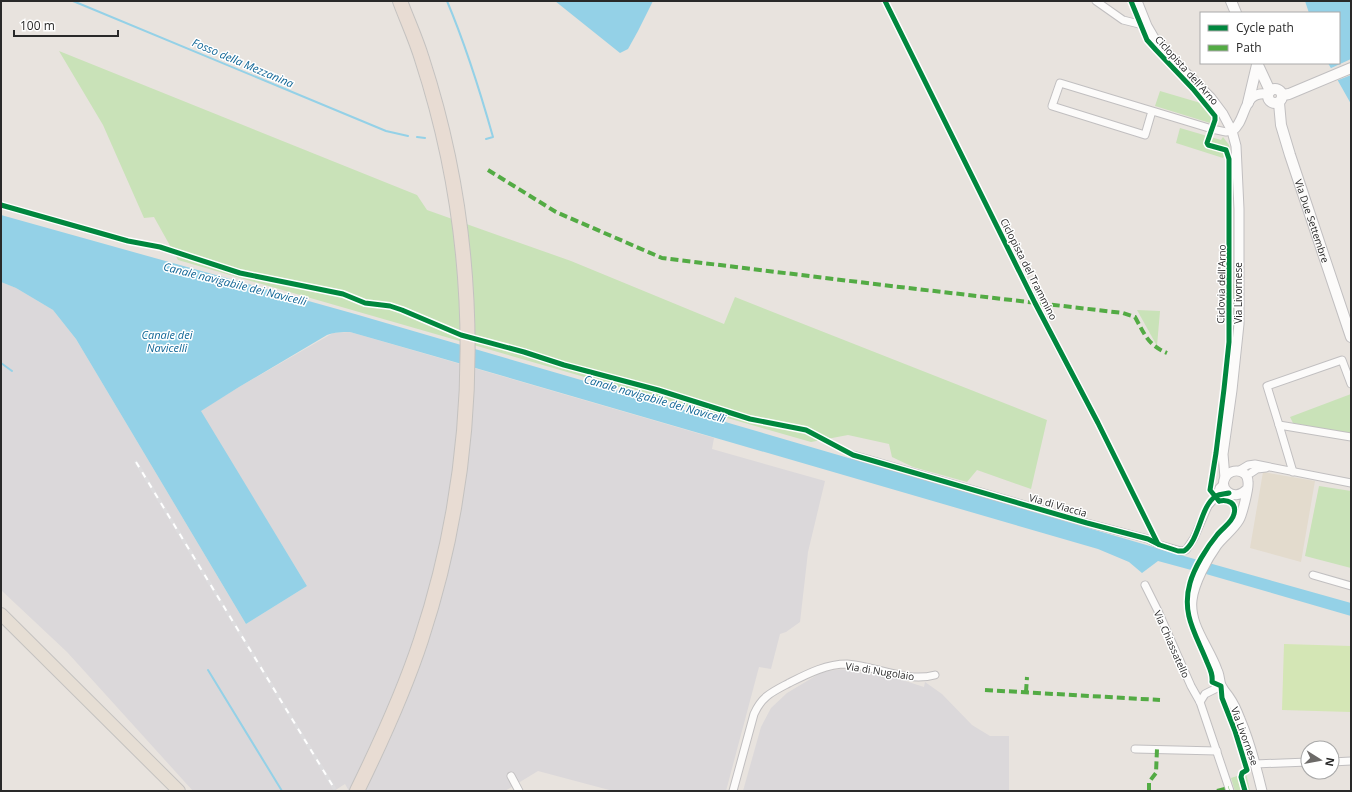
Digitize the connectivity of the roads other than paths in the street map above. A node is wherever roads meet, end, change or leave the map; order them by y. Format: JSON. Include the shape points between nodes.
{"nodes":[{"id":1,"x":400,"y":1,"type":"edge"},
{"id":2,"x":409,"y":1,"type":"edge"},
{"id":3,"x":1096,"y":1,"type":"edge"},
{"id":4,"x":1137,"y":1,"type":"edge"},
{"id":5,"x":1231,"y":1,"type":"edge"},
{"id":6,"x":1236,"y":12,"type":"edge"},
{"id":7,"x":1147,"y":26,"type":"junction"},
{"id":8,"x":1257,"y":64,"type":"edge"},
{"id":9,"x":1351,"y":68,"type":"edge"},
{"id":10,"x":1269,"y":93,"type":"junction"},
{"id":11,"x":1281,"y":99,"type":"junction"},
{"id":12,"x":1248,"y":104,"type":"junction"},
{"id":13,"x":1152,"y":111,"type":"junction"},
{"id":14,"x":1232,"y":131,"type":"junction"},
{"id":15,"x":458,"y":184,"type":"junction"},
{"id":16,"x":1351,"y":337,"type":"edge"},
{"id":17,"x":1351,"y":384,"type":"edge"},
{"id":18,"x":1279,"y":425,"type":"junction"},
{"id":19,"x":1351,"y":437,"type":"edge"},
{"id":20,"x":853,"y":455,"type":"dead end"},
{"id":21,"x":1224,"y":455,"type":"junction"},
{"id":22,"x":1250,"y":464,"type":"junction"},
{"id":23,"x":1270,"y":467,"type":"junction"},
{"id":24,"x":1237,"y":471,"type":"junction"},
{"id":25,"x":1293,"y":472,"type":"junction"},
{"id":26,"x":1224,"y":480,"type":"junction"},
{"id":27,"x":1249,"y":481,"type":"junction"},
{"id":28,"x":1351,"y":483,"type":"edge"},
{"id":29,"x":1230,"y":494,"type":"junction"},
{"id":30,"x":1216,"y":497,"type":"junction"},
{"id":31,"x":1242,"y":513,"type":"junction"},
{"id":32,"x":1313,"y":575,"type":"dead end"},
{"id":33,"x":1145,"y":585,"type":"dead end"},
{"id":34,"x":1351,"y":586,"type":"edge"},
{"id":35,"x":1,"y":614,"type":"edge"},
{"id":36,"x":935,"y":675,"type":"dead end"},
{"id":37,"x":1221,"y":686,"type":"junction"},
{"id":38,"x":1200,"y":702,"type":"junction"},
{"id":39,"x":1135,"y":749,"type":"dead end"},
{"id":40,"x":1217,"y":751,"type":"junction"},
{"id":41,"x":1351,"y":761,"type":"edge"},
{"id":42,"x":1300,"y":762,"type":"edge"},
{"id":43,"x":1340,"y":762,"type":"edge"},
{"id":44,"x":1255,"y":764,"type":"junction"},
{"id":45,"x":511,"y":776,"type":"dead end"},
{"id":46,"x":179,"y":791,"type":"edge"},
{"id":47,"x":357,"y":791,"type":"edge"},
{"id":48,"x":367,"y":791,"type":"edge"},
{"id":49,"x":519,"y":791,"type":"edge"},
{"id":50,"x":733,"y":791,"type":"edge"},
{"id":51,"x":1230,"y":791,"type":"edge"},
{"id":52,"x":1262,"y":791,"type":"edge"}],
"edges":[{"from":1,"to":15,"type":"highway","via":[[421,57]]},
{"from":2,"to":15,"type":"highway","via":[[443,99],[455,147]]},
{"from":3,"to":7,"type":"street","via":[[1123,20]]},
{"from":4,"to":7,"type":"street","name":"Via Livornese"},
{"from":5,"to":6,"type":"main road"},
{"from":7,"to":14,"type":"street","name":"Via Livornese","via":[[1154,38],[1214,102]]},
{"from":8,"to":10,"type":"main road"},
{"from":8,"to":12,"type":"main road"},
{"from":9,"to":11,"type":"main road"},
{"from":10,"to":11,"type":"main road","via":[[1276,89],[1281,91]]},
{"from":10,"to":12,"type":"street","via":[[1254,95]]},
{"from":11,"to":16,"type":"main road","name":"Via Due Settembre","via":[[1281,125]]},
{"from":12,"to":14,"type":"street","via":[[1240,123]]},
{"from":13,"to":13,"type":"street","via":[[1146,135],[1052,106],[1060,83]]},
{"from":13,"to":14,"type":"street","via":[[1219,131]]},
{"from":14,"to":21,"type":"street","name":"Via Livornese","via":[[1237,149],[1238,173],[1238,324]]},
{"from":15,"to":47,"type":"highway","via":[[468,329],[465,418],[457,493],[443,562],[422,638],[395,710]]},
{"from":15,"to":48,"type":"highway","via":[[473,266],[477,334],[475,418],[466,493],[452,566],[432,636],[396,731]]},
{"from":17,"to":18,"type":"street","via":[[1342,360],[1267,386]]},
{"from":18,"to":19,"type":"street"},
{"from":18,"to":25,"type":"street"},
{"from":20,"to":30,"type":"street","name":"Via di Viaccia","via":[[1148,539],[1181,551],[1186,550],[1191,543],[1208,506]]},
{"from":21,"to":24,"type":"street"},
{"from":21,"to":26,"type":"street","name":"Via Livornese"},
{"from":22,"to":23,"type":"street"},
{"from":22,"to":24,"type":"street"},
{"from":22,"to":27,"type":"street"},
{"from":23,"to":25,"type":"street"},
{"from":23,"to":27,"type":"street","via":[[1257,469]]},
{"from":24,"to":26,"type":"street","via":[[1231,472]]},
{"from":24,"to":27,"type":"street","via":[[1245,475]]},
{"from":25,"to":28,"type":"street"},
{"from":26,"to":29,"type":"street","via":[[1225,489]]},
{"from":26,"to":30,"type":"street","name":"Via di Viaccia"},
{"from":27,"to":29,"type":"street","via":[[1241,494]]},
{"from":27,"to":31,"type":"street","name":"Via Livornese"},
{"from":29,"to":30,"type":"street"},
{"from":29,"to":31,"type":"street"},
{"from":31,"to":37,"type":"street","name":"Via Livornese","via":[[1213,552],[1192,598],[1196,626],[1217,669]]},
{"from":32,"to":34,"type":"street"},
{"from":33,"to":38,"type":"street","name":"Via Chiassatello"},
{"from":35,"to":46,"type":"highway"},
{"from":36,"to":50,"type":"street","name":"Via di Nugolaio","via":[[912,677],[839,665],[819,669],[768,694],[754,714]]},
{"from":37,"to":38,"type":"street","via":[[1205,694]]},
{"from":37,"to":44,"type":"street","name":"Via Livornese","via":[[1240,718]]},
{"from":38,"to":40,"type":"street","name":"Via Chiassatello"},
{"from":39,"to":40,"type":"street"},
{"from":40,"to":51,"type":"street","name":"Via Chiassatello"},
{"from":41,"to":43,"type":"street"},
{"from":42,"to":44,"type":"street"},
{"from":44,"to":52,"type":"street","name":"Via Livornese"},
{"from":45,"to":49,"type":"street"}]}
